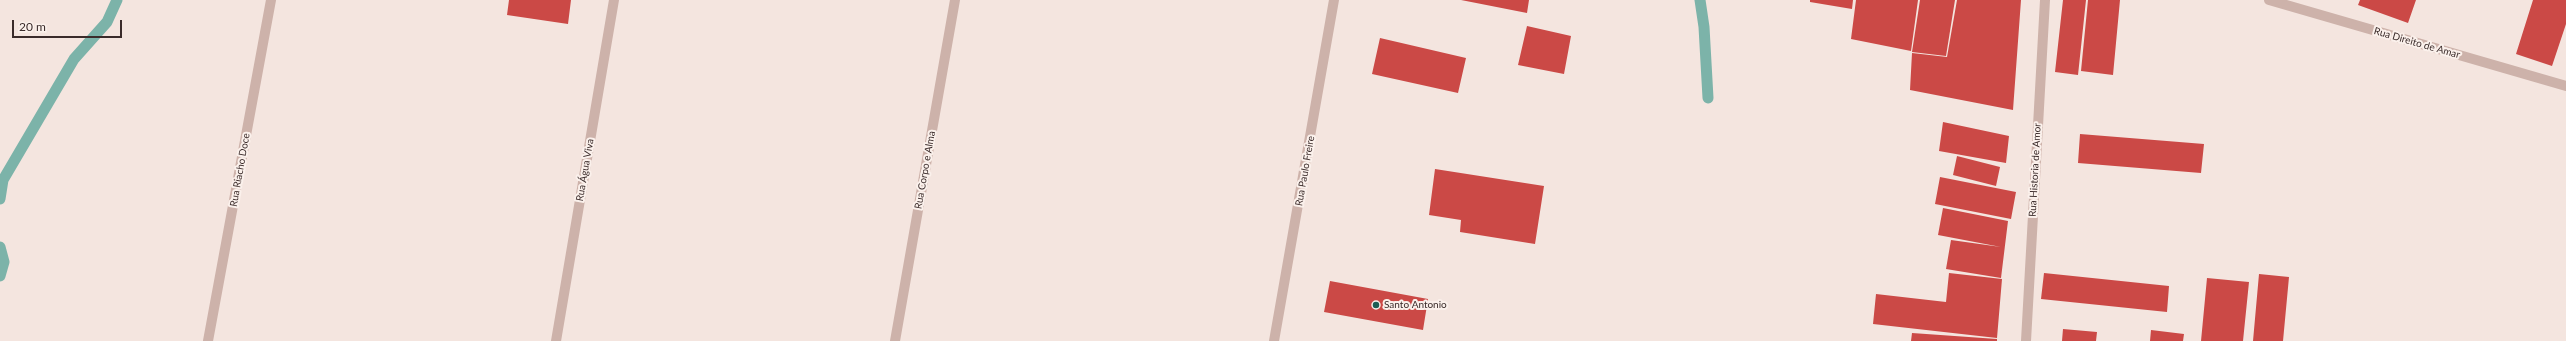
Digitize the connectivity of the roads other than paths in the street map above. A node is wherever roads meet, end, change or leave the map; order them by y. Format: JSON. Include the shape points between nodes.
{"nodes":[{"id":1,"x":271,"y":0,"type":"edge"},
{"id":2,"x":614,"y":0,"type":"edge"},
{"id":3,"x":955,"y":0,"type":"edge"},
{"id":4,"x":1334,"y":0,"type":"edge"},
{"id":5,"x":2045,"y":0,"type":"edge"},
{"id":6,"x":2269,"y":0,"type":"edge"},
{"id":7,"x":2566,"y":86,"type":"edge"},
{"id":8,"x":208,"y":341,"type":"edge"},
{"id":9,"x":556,"y":341,"type":"edge"},
{"id":10,"x":895,"y":341,"type":"edge"},
{"id":11,"x":1274,"y":341,"type":"edge"},
{"id":12,"x":2026,"y":341,"type":"edge"}],
"edges":[{"from":1,"to":8,"type":"street","name":"Rua Riacho Doce"},
{"from":2,"to":9,"type":"street","name":"Rua Água Viva"},
{"from":3,"to":10,"type":"street","name":"Rua Corpo e Alma"},
{"from":4,"to":11,"type":"street","name":"Rua Paulo Freire"},
{"from":5,"to":12,"type":"street","name":"Rua Historia de Amor"},
{"from":6,"to":7,"type":"street","name":"Rua Direito de Amar"}]}
